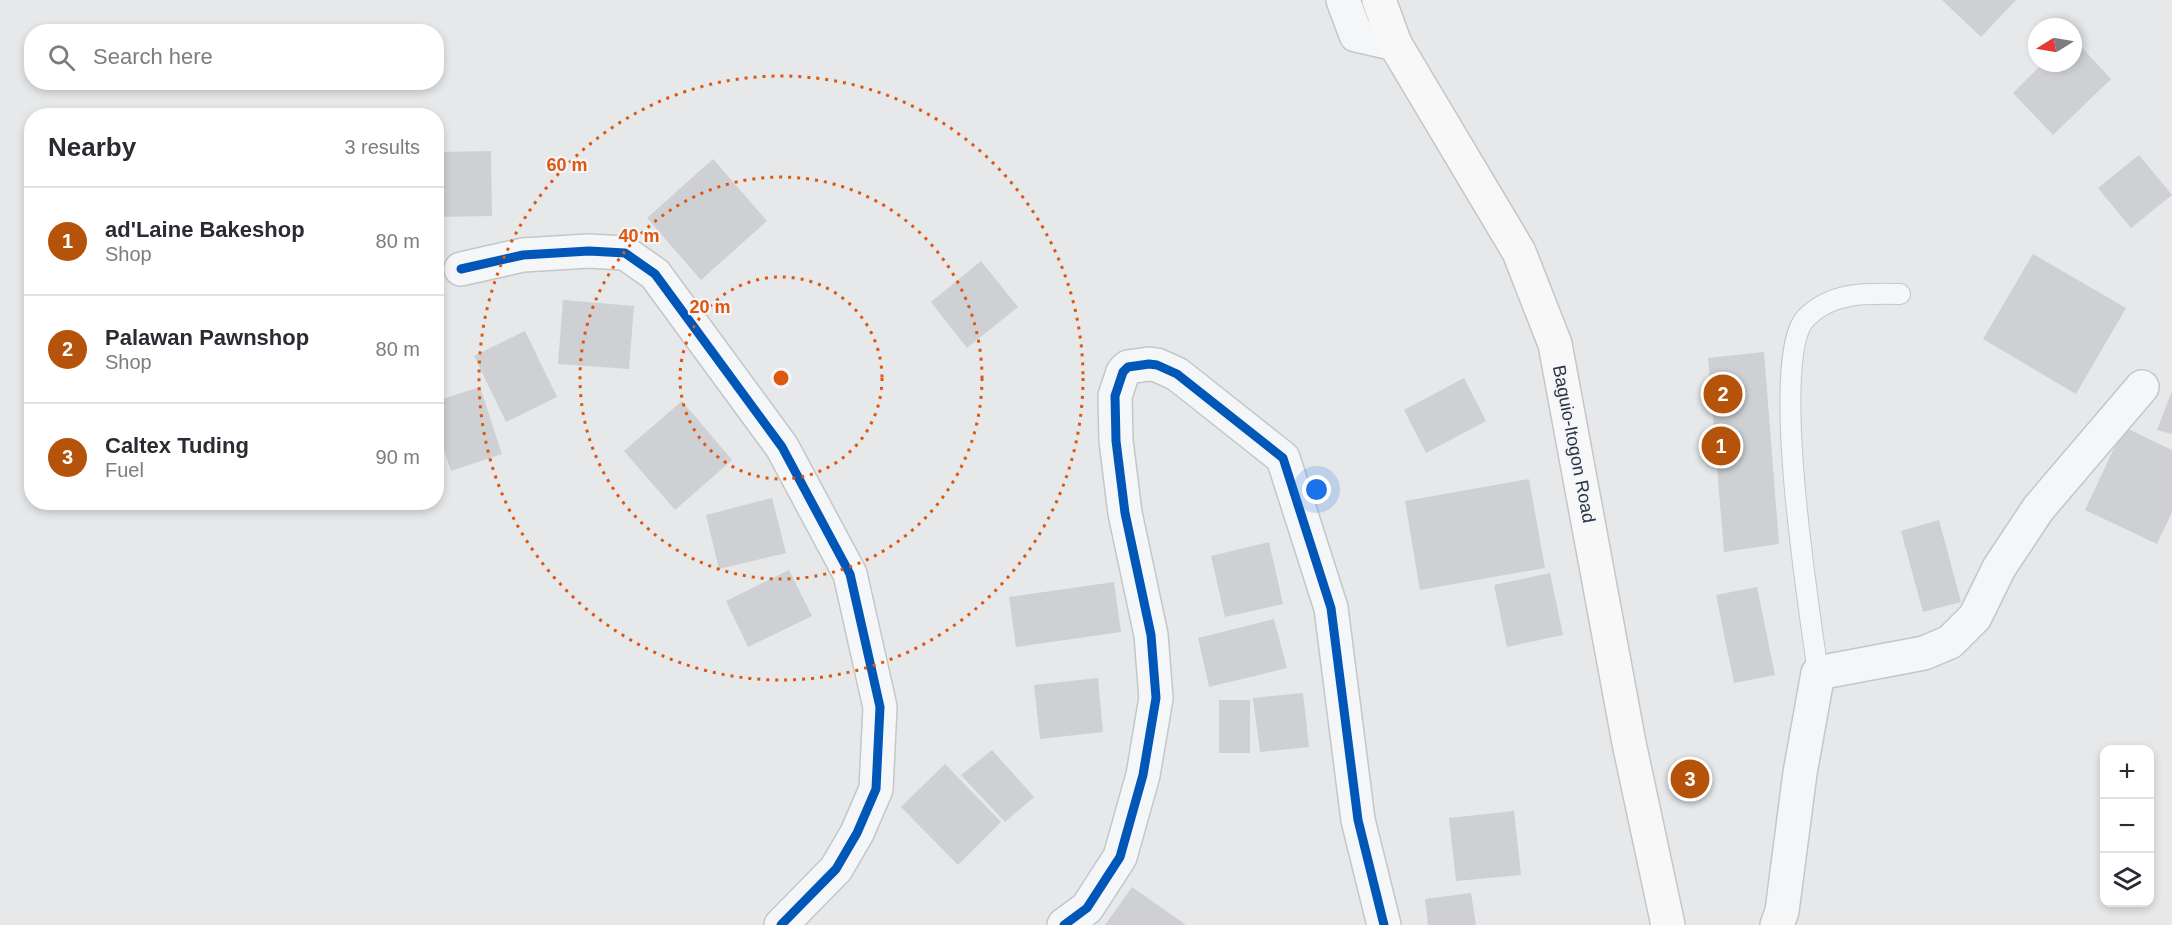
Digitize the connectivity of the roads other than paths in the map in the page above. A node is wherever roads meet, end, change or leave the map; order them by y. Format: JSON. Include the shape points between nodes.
{"nodes":[{"id":1,"x":1343,"y":0,"type":"edge"},
{"id":2,"x":1379,"y":0,"type":"edge"},
{"id":3,"x":1395,"y":44,"type":"junction"},
{"id":4,"x":461,"y":269,"type":"dead end"},
{"id":5,"x":1900,"y":294,"type":"dead end"},
{"id":6,"x":2142,"y":387,"type":"dead end"},
{"id":7,"x":1818,"y":673,"type":"junction"},
{"id":8,"x":781,"y":925,"type":"edge"},
{"id":9,"x":1064,"y":925,"type":"edge"},
{"id":10,"x":1384,"y":925,"type":"edge"},
{"id":11,"x":1668,"y":925,"type":"edge"},
{"id":12,"x":1777,"y":925,"type":"edge"}],
"edges":[{"from":1,"to":3,"type":"street","via":[[1356,36]]},
{"from":2,"to":3,"type":"main road","name":"Baguio-Itogon Road"},
{"from":3,"to":11,"type":"main road","name":"Baguio-Itogon Road","via":[[1519,252],[1555,344],[1629,743]]},
{"from":4,"to":8,"type":"street","via":[[524,255],[589,252],[625,253],[655,274],[782,447],[850,574],[880,707],[876,789],[836,869]]},
{"from":5,"to":7,"type":"lane","via":[[1864,293],[1829,301],[1804,319],[1793,346],[1790,410],[1794,498]]},
{"from":6,"to":7,"type":"street","via":[[2038,509],[1999,568],[1975,617],[1950,642],[1924,653]]},
{"from":7,"to":12,"type":"street"},
{"from":9,"to":10,"type":"street","via":[[1088,908],[1120,858],[1143,774],[1156,698],[1151,635],[1125,513],[1115,407],[1123,372],[1149,364],[1178,374],[1283,458],[1331,608],[1358,820]]}]}
